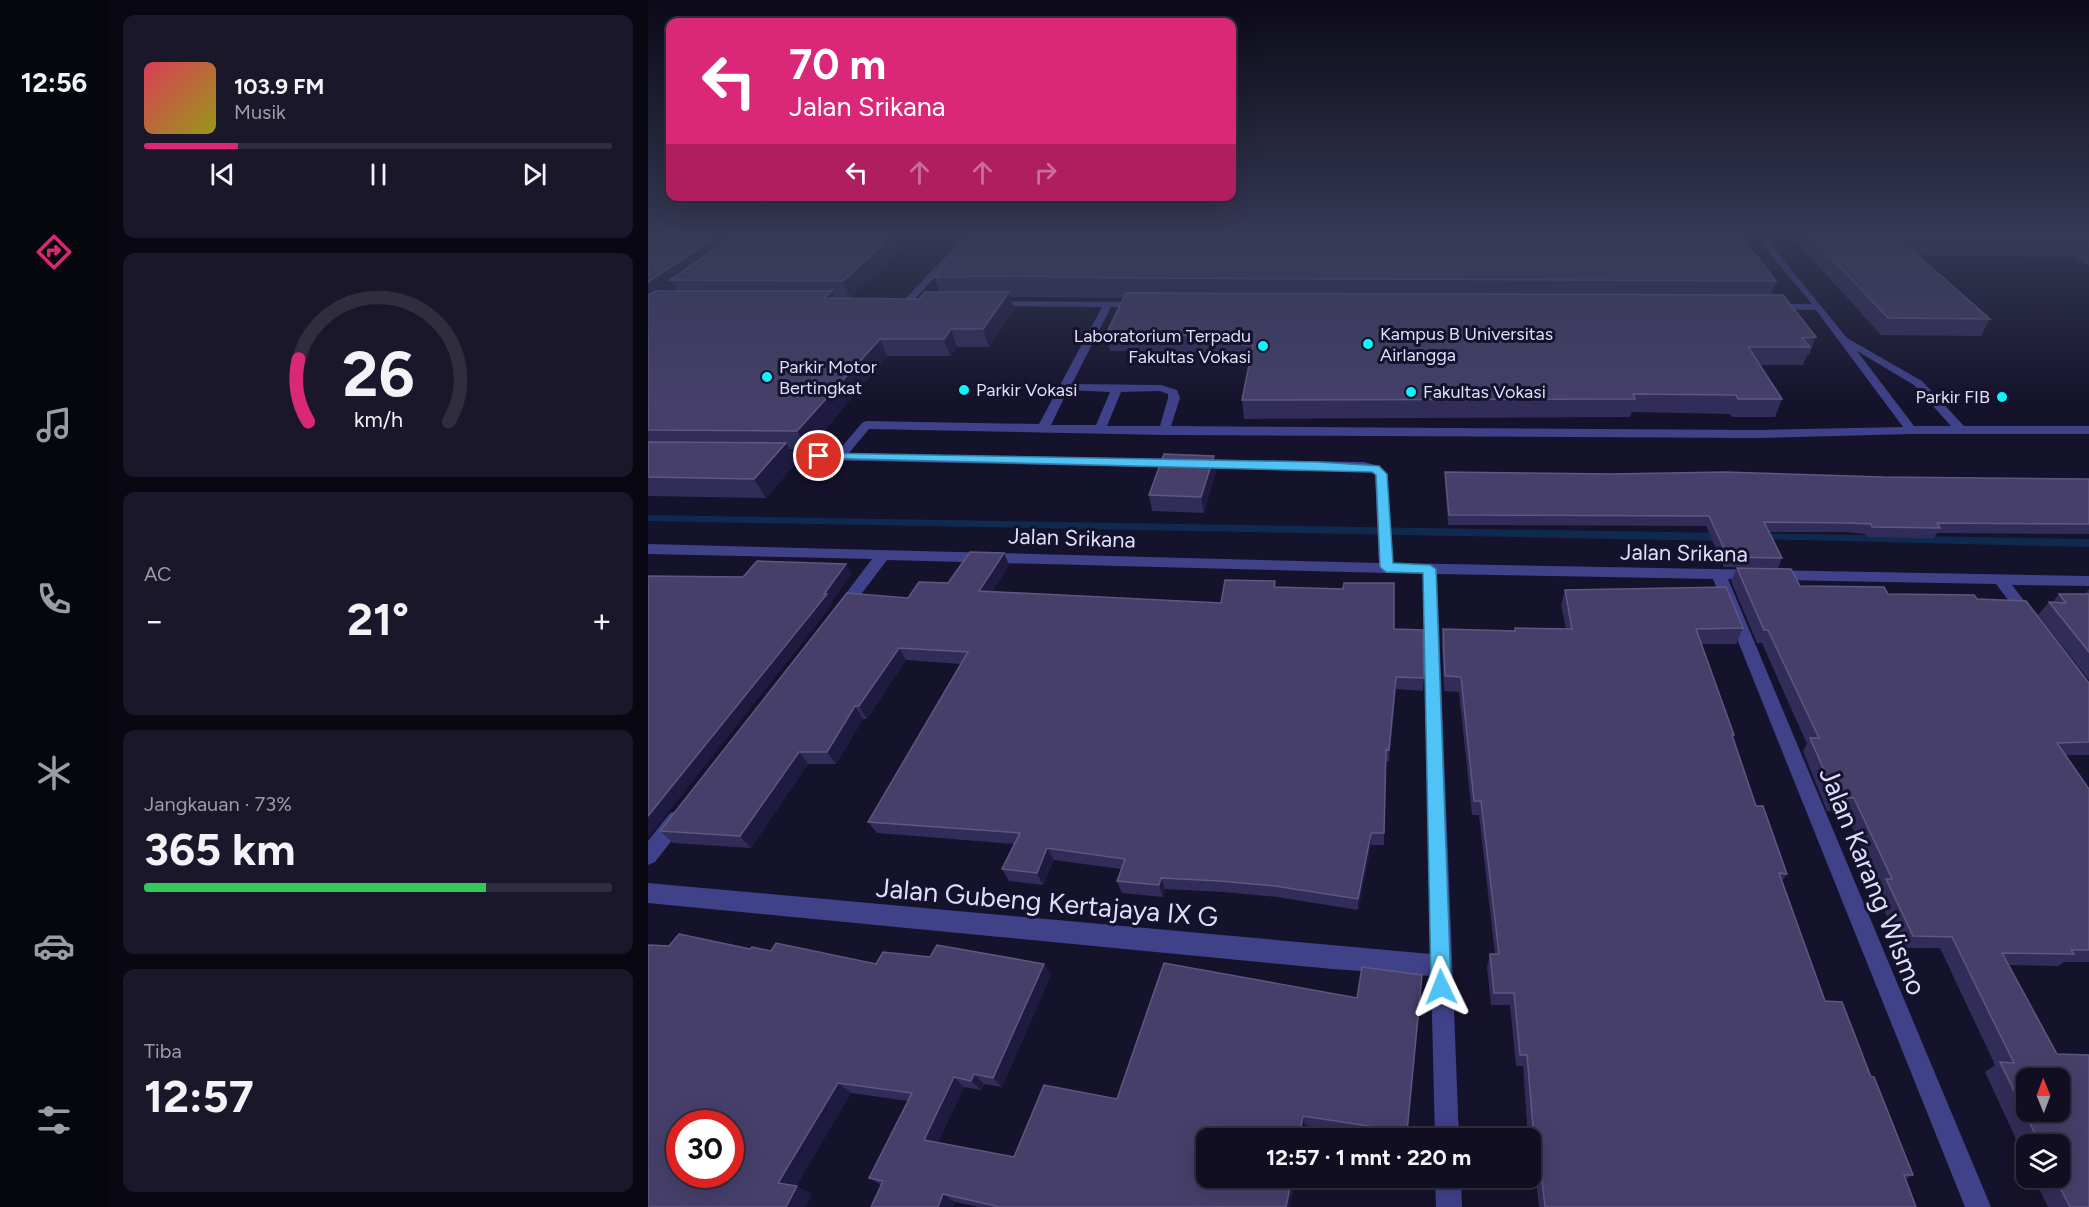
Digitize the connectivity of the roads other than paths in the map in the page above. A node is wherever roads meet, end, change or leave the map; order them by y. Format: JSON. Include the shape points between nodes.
{"nodes":[{"id":1,"x":916,"y":291,"type":"edge"},
{"id":2,"x":1806,"y":291,"type":"edge"},
{"id":3,"x":893,"y":303,"type":"edge"},
{"id":4,"x":904,"y":303,"type":"junction"},
{"id":5,"x":916,"y":304,"type":"edge"},
{"id":6,"x":988,"y":304,"type":"edge"},
{"id":7,"x":1108,"y":304,"type":"junction"},
{"id":8,"x":1155,"y":304,"type":"edge"},
{"id":9,"x":1761,"y":307,"type":"edge"},
{"id":10,"x":1819,"y":307,"type":"junction"},
{"id":11,"x":1840,"y":336,"type":"junction"},
{"id":12,"x":1064,"y":387,"type":"junction"},
{"id":13,"x":1117,"y":389,"type":"junction"},
{"id":14,"x":1043,"y":429,"type":"junction"},
{"id":15,"x":1100,"y":429,"type":"junction"},
{"id":16,"x":1960,"y":429,"type":"junction"},
{"id":17,"x":1911,"y":430,"type":"junction"},
{"id":18,"x":2089,"y":430,"type":"edge"},
{"id":19,"x":1164,"y":431,"type":"junction"},
{"id":20,"x":761,"y":456,"type":"edge"},
{"id":21,"x":840,"y":456,"type":"junction"},
{"id":22,"x":654,"y":549,"type":"edge"},
{"id":23,"x":884,"y":554,"type":"junction"},
{"id":24,"x":648,"y":559,"type":"edge"},
{"id":25,"x":1386,"y":567,"type":"junction"},
{"id":26,"x":1430,"y":569,"type":"junction"},
{"id":27,"x":1719,"y":575,"type":"junction"},
{"id":28,"x":2001,"y":580,"type":"junction"},
{"id":29,"x":2089,"y":581,"type":"edge"},
{"id":30,"x":832,"y":620,"type":"edge"},
{"id":31,"x":2036,"y":626,"type":"edge"},
{"id":32,"x":685,"y":809,"type":"edge"},
{"id":33,"x":648,"y":856,"type":"edge"},
{"id":34,"x":648,"y":893,"type":"edge"},
{"id":35,"x":1441,"y":966,"type":"junction"},
{"id":36,"x":1447,"y":1128,"type":"edge"},
{"id":37,"x":1448,"y":1188,"type":"edge"},
{"id":38,"x":1449,"y":1207,"type":"edge"},
{"id":39,"x":1978,"y":1207,"type":"edge"}],
"edges":[{"from":1,"to":4,"type":"street"},
{"from":2,"to":10,"type":"street"},
{"from":3,"to":4,"type":"street"},
{"from":4,"to":5,"type":"street"},
{"from":6,"to":7,"type":"street"},
{"from":7,"to":8,"type":"street"},
{"from":7,"to":12,"type":"street"},
{"from":9,"to":10,"type":"street"},
{"from":10,"to":11,"type":"street"},
{"from":11,"to":16,"type":"street","via":[[1918,383]]},
{"from":11,"to":17,"type":"street"},
{"from":12,"to":13,"type":"street"},
{"from":12,"to":14,"type":"street"},
{"from":13,"to":15,"type":"street"},
{"from":13,"to":19,"type":"street","via":[[1161,388],[1173,392]]},
{"from":14,"to":15,"type":"street"},
{"from":14,"to":21,"type":"street","via":[[866,425]]},
{"from":15,"to":19,"type":"street"},
{"from":16,"to":17,"type":"street"},
{"from":16,"to":18,"type":"street"},
{"from":17,"to":19,"type":"street","via":[[1756,434]]},
{"from":20,"to":21,"type":"street"},
{"from":21,"to":25,"type":"street","via":[[1375,468],[1381,474]]},
{"from":22,"to":23,"type":"street","name":"Jalan Srikana"},
{"from":22,"to":24,"type":"street"},
{"from":23,"to":25,"type":"street","name":"Jalan Srikana"},
{"from":23,"to":30,"type":"street"},
{"from":25,"to":26,"type":"street","name":"Jalan Srikana"},
{"from":26,"to":27,"type":"street","name":"Jalan Srikana"},
{"from":26,"to":35,"type":"street"},
{"from":27,"to":28,"type":"street","name":"Jalan Srikana"},
{"from":27,"to":39,"type":"street","name":"Jalan Karang Wismo"},
{"from":28,"to":29,"type":"street","name":"Jalan Srikana"},
{"from":28,"to":31,"type":"street"},
{"from":32,"to":33,"type":"street"},
{"from":34,"to":35,"type":"street","name":"Jalan Gubeng Kertajaya IX G"},
{"from":35,"to":36,"type":"street"},
{"from":37,"to":38,"type":"street"}]}
